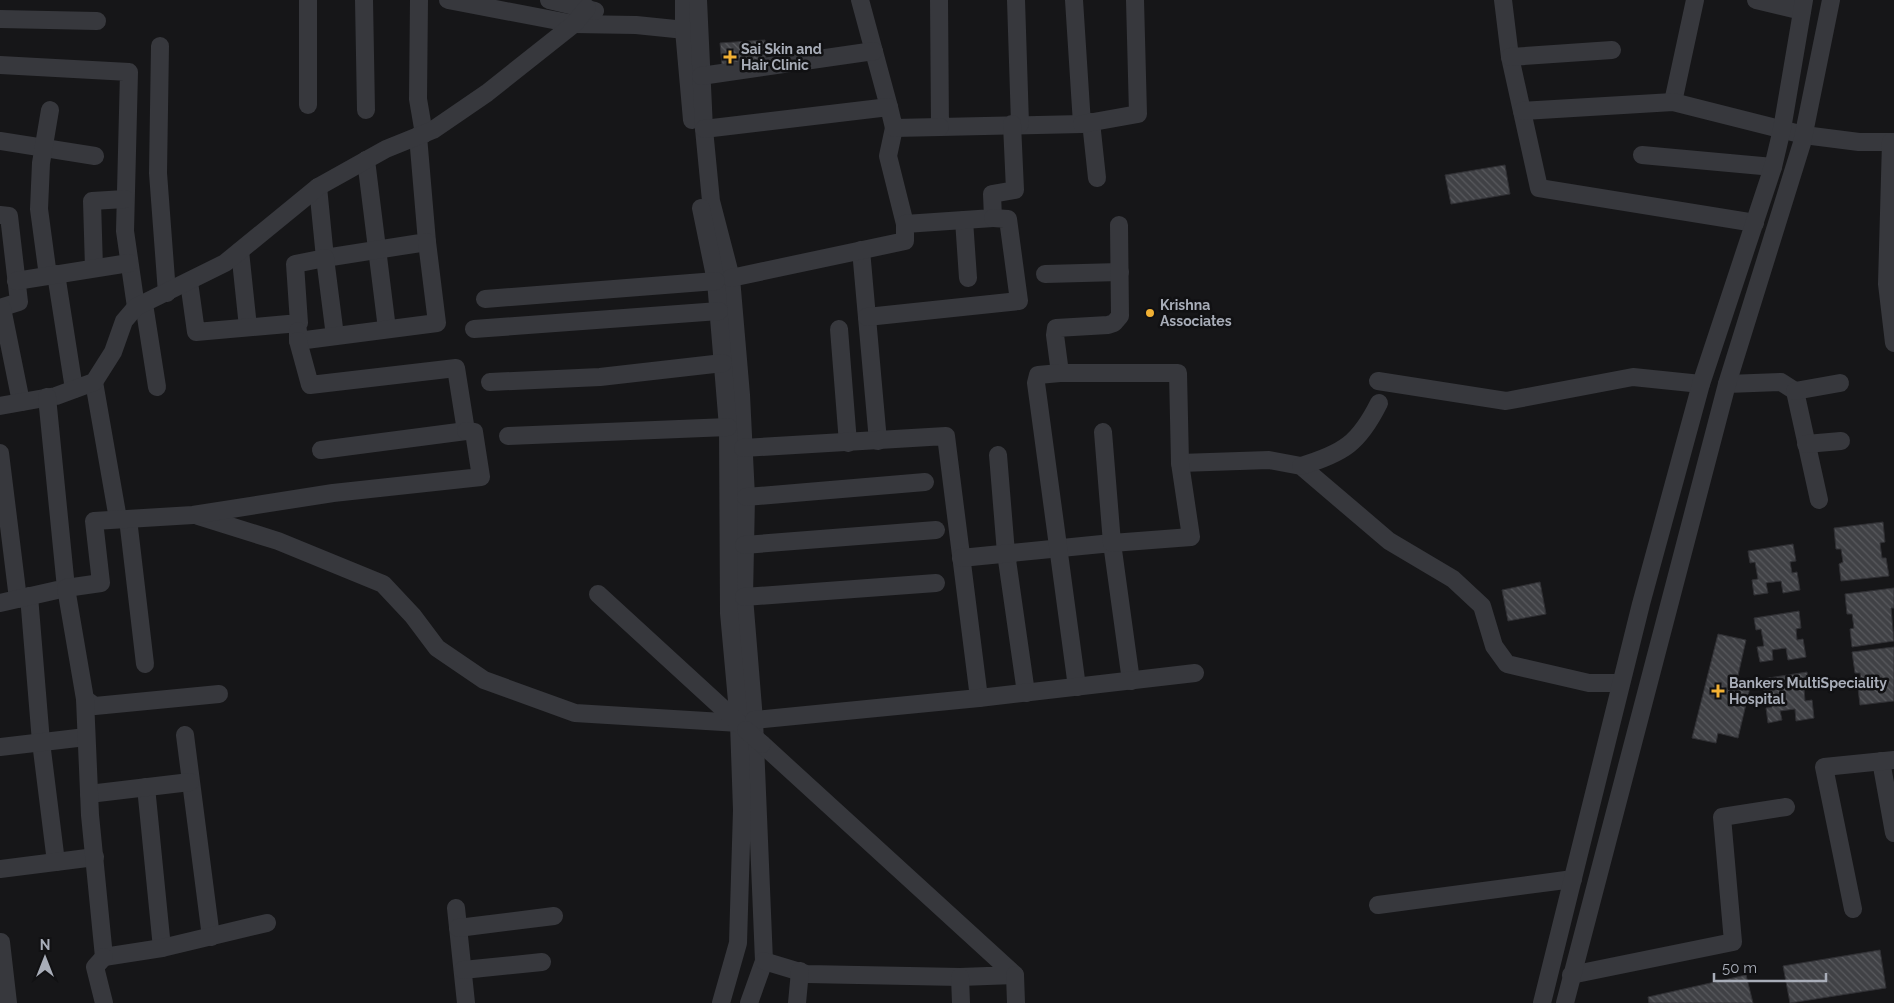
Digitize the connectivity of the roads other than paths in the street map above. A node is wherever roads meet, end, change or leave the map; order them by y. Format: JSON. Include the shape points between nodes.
{"nodes":[{"id":1,"x":308,"y":0,"type":"edge"},
{"id":2,"x":364,"y":0,"type":"edge"},
{"id":3,"x":419,"y":0,"type":"edge"},
{"id":4,"x":448,"y":0,"type":"edge"},
{"id":5,"x":549,"y":0,"type":"edge"},
{"id":6,"x":684,"y":0,"type":"edge"},
{"id":7,"x":698,"y":0,"type":"edge"},
{"id":8,"x":860,"y":0,"type":"edge"},
{"id":9,"x":939,"y":0,"type":"edge"},
{"id":10,"x":1016,"y":0,"type":"edge"},
{"id":11,"x":1074,"y":0,"type":"edge"},
{"id":12,"x":1135,"y":0,"type":"edge"},
{"id":13,"x":1503,"y":0,"type":"edge"},
{"id":14,"x":1695,"y":0,"type":"edge"},
{"id":15,"x":1756,"y":0,"type":"edge"},
{"id":16,"x":1831,"y":0,"type":"edge"},
{"id":17,"x":1803,"y":5,"type":"edge"},
{"id":18,"x":587,"y":8,"type":"junction"},
{"id":19,"x":0,"y":19,"type":"edge"},
{"id":20,"x":97,"y":21,"type":"dead end"},
{"id":21,"x":574,"y":24,"type":"junction"},
{"id":22,"x":636,"y":25,"type":"junction"},
{"id":23,"x":692,"y":31,"type":"junction"},
{"id":24,"x":160,"y":46,"type":"dead end"},
{"id":25,"x":1612,"y":50,"type":"dead end"},
{"id":26,"x":874,"y":51,"type":"junction"},
{"id":27,"x":1510,"y":57,"type":"junction"},
{"id":28,"x":0,"y":66,"type":"edge"},
{"id":29,"x":701,"y":76,"type":"junction"},
{"id":30,"x":1674,"y":102,"type":"junction"},
{"id":31,"x":308,"y":105,"type":"dead end"},
{"id":32,"x":889,"y":107,"type":"junction"},
{"id":33,"x":50,"y":110,"type":"dead end"},
{"id":34,"x":366,"y":110,"type":"dead end"},
{"id":35,"x":1522,"y":111,"type":"junction"},
{"id":36,"x":1087,"y":123,"type":"junction"},
{"id":37,"x":1016,"y":124,"type":"junction"},
{"id":38,"x":940,"y":126,"type":"junction"},
{"id":39,"x":894,"y":128,"type":"junction"},
{"id":40,"x":1782,"y":128,"type":"junction"},
{"id":41,"x":704,"y":129,"type":"junction"},
{"id":42,"x":421,"y":135,"type":"junction"},
{"id":43,"x":1804,"y":135,"type":"junction"},
{"id":44,"x":0,"y":141,"type":"edge"},
{"id":45,"x":1893,"y":142,"type":"edge"},
{"id":46,"x":44,"y":147,"type":"junction"},
{"id":47,"x":95,"y":156,"type":"dead end"},
{"id":48,"x":1642,"y":156,"type":"dead end"},
{"id":49,"x":366,"y":160,"type":"junction"},
{"id":50,"x":1773,"y":167,"type":"junction"},
{"id":51,"x":1097,"y":178,"type":"dead end"},
{"id":52,"x":318,"y":187,"type":"junction"},
{"id":53,"x":125,"y":198,"type":"junction"},
{"id":54,"x":0,"y":215,"type":"edge"},
{"id":55,"x":993,"y":218,"type":"junction"},
{"id":56,"x":964,"y":220,"type":"junction"},
{"id":57,"x":1755,"y":223,"type":"junction"},
{"id":58,"x":905,"y":224,"type":"junction"},
{"id":59,"x":1119,"y":225,"type":"dead end"},
{"id":60,"x":426,"y":242,"type":"junction"},
{"id":61,"x":377,"y":250,"type":"junction"},
{"id":62,"x":861,"y":250,"type":"junction"},
{"id":63,"x":240,"y":251,"type":"junction"},
{"id":64,"x":325,"y":258,"type":"junction"},
{"id":65,"x":129,"y":263,"type":"junction"},
{"id":66,"x":94,"y":268,"type":"junction"},
{"id":67,"x":1120,"y":272,"type":"junction"},
{"id":68,"x":1045,"y":274,"type":"dead end"},
{"id":69,"x":52,"y":275,"type":"junction"},
{"id":70,"x":968,"y":278,"type":"dead end"},
{"id":71,"x":724,"y":280,"type":"junction"},
{"id":72,"x":16,"y":281,"type":"junction"},
{"id":73,"x":189,"y":282,"type":"junction"},
{"id":74,"x":167,"y":293,"type":"junction"},
{"id":75,"x":486,"y":299,"type":"dead end"},
{"id":76,"x":140,"y":306,"type":"junction"},
{"id":77,"x":1,"y":308,"type":"edge"},
{"id":78,"x":720,"y":311,"type":"junction"},
{"id":79,"x":866,"y":317,"type":"junction"},
{"id":80,"x":298,"y":323,"type":"junction"},
{"id":81,"x":248,"y":327,"type":"junction"},
{"id":82,"x":387,"y":329,"type":"junction"},
{"id":83,"x":474,"y":329,"type":"dead end"},
{"id":84,"x":839,"y":329,"type":"dead end"},
{"id":85,"x":335,"y":336,"type":"junction"},
{"id":86,"x":298,"y":341,"type":"junction"},
{"id":87,"x":1894,"y":343,"type":"edge"},
{"id":88,"x":723,"y":362,"type":"junction"},
{"id":89,"x":1060,"y":373,"type":"junction"},
{"id":90,"x":1378,"y":381,"type":"dead end"},
{"id":91,"x":94,"y":382,"type":"junction"},
{"id":92,"x":490,"y":382,"type":"dead end"},
{"id":93,"x":1840,"y":383,"type":"dead end"},
{"id":94,"x":1701,"y":384,"type":"junction"},
{"id":95,"x":1727,"y":384,"type":"junction"},
{"id":96,"x":157,"y":387,"type":"dead end"},
{"id":97,"x":74,"y":390,"type":"junction"},
{"id":98,"x":1795,"y":391,"type":"junction"},
{"id":99,"x":47,"y":397,"type":"junction"},
{"id":100,"x":21,"y":402,"type":"junction"},
{"id":101,"x":1379,"y":403,"type":"dead end"},
{"id":102,"x":0,"y":406,"type":"edge"},
{"id":103,"x":728,"y":427,"type":"junction"},
{"id":104,"x":466,"y":431,"type":"junction"},
{"id":105,"x":1103,"y":432,"type":"dead end"},
{"id":106,"x":508,"y":436,"type":"dead end"},
{"id":107,"x":878,"y":441,"type":"junction"},
{"id":108,"x":1841,"y":441,"type":"dead end"},
{"id":109,"x":848,"y":443,"type":"junction"},
{"id":110,"x":1806,"y":444,"type":"junction"},
{"id":111,"x":743,"y":448,"type":"junction"},
{"id":112,"x":321,"y":450,"type":"dead end"},
{"id":113,"x":0,"y":453,"type":"edge"},
{"id":114,"x":998,"y":455,"type":"dead end"},
{"id":115,"x":1180,"y":464,"type":"junction"},
{"id":116,"x":1301,"y":466,"type":"junction"},
{"id":117,"x":925,"y":482,"type":"dead end"},
{"id":118,"x":746,"y":497,"type":"junction"},
{"id":119,"x":1819,"y":500,"type":"dead end"},
{"id":120,"x":193,"y":514,"type":"junction"},
{"id":121,"x":123,"y":519,"type":"junction"},
{"id":122,"x":936,"y":530,"type":"dead end"},
{"id":123,"x":1112,"y":543,"type":"junction"},
{"id":124,"x":744,"y":545,"type":"junction"},
{"id":125,"x":1060,"y":548,"type":"junction"},
{"id":126,"x":1006,"y":553,"type":"junction"},
{"id":127,"x":961,"y":558,"type":"junction"},
{"id":128,"x":936,"y":583,"type":"dead end"},
{"id":129,"x":66,"y":588,"type":"junction"},
{"id":130,"x":598,"y":594,"type":"dead end"},
{"id":131,"x":744,"y":596,"type":"junction"},
{"id":132,"x":23,"y":598,"type":"junction"},
{"id":133,"x":0,"y":602,"type":"edge"},
{"id":134,"x":145,"y":664,"type":"dead end"},
{"id":135,"x":1194,"y":673,"type":"dead end"},
{"id":136,"x":1131,"y":680,"type":"junction"},
{"id":137,"x":1621,"y":683,"type":"junction"},
{"id":138,"x":1077,"y":687,"type":"junction"},
{"id":139,"x":1026,"y":693,"type":"junction"},
{"id":140,"x":219,"y":694,"type":"dead end"},
{"id":141,"x":979,"y":698,"type":"junction"},
{"id":142,"x":85,"y":699,"type":"junction"},
{"id":143,"x":746,"y":724,"type":"junction"},
{"id":144,"x":185,"y":735,"type":"dead end"},
{"id":145,"x":86,"y":737,"type":"junction"},
{"id":146,"x":41,"y":742,"type":"junction"},
{"id":147,"x":0,"y":747,"type":"edge"},
{"id":148,"x":1887,"y":760,"type":"edge"},
{"id":149,"x":190,"y":782,"type":"junction"},
{"id":150,"x":146,"y":787,"type":"junction"},
{"id":151,"x":89,"y":794,"type":"junction"},
{"id":152,"x":1786,"y":807,"type":"dead end"},
{"id":153,"x":1894,"y":833,"type":"edge"},
{"id":154,"x":95,"y":857,"type":"junction"},
{"id":155,"x":56,"y":862,"type":"junction"},
{"id":156,"x":0,"y":869,"type":"edge"},
{"id":157,"x":1573,"y":879,"type":"junction"},
{"id":158,"x":1378,"y":904,"type":"dead end"},
{"id":159,"x":456,"y":908,"type":"dead end"},
{"id":160,"x":1852,"y":909,"type":"dead end"},
{"id":161,"x":554,"y":916,"type":"dead end"},
{"id":162,"x":267,"y":923,"type":"dead end"},
{"id":163,"x":458,"y":928,"type":"junction"},
{"id":164,"x":211,"y":937,"type":"junction"},
{"id":165,"x":1,"y":942,"type":"edge"},
{"id":166,"x":162,"y":948,"type":"junction"},
{"id":167,"x":104,"y":957,"type":"junction"},
{"id":168,"x":764,"y":961,"type":"junction"},
{"id":169,"x":542,"y":962,"type":"dead end"},
{"id":170,"x":463,"y":970,"type":"junction"},
{"id":171,"x":800,"y":971,"type":"junction"},
{"id":172,"x":1572,"y":974,"type":"junction"},
{"id":173,"x":1014,"y":975,"type":"junction"},
{"id":174,"x":960,"y":977,"type":"junction"},
{"id":175,"x":8,"y":1003,"type":"edge"},
{"id":176,"x":104,"y":1003,"type":"edge"},
{"id":177,"x":466,"y":1003,"type":"edge"},
{"id":178,"x":721,"y":1003,"type":"edge"},
{"id":179,"x":749,"y":1003,"type":"edge"},
{"id":180,"x":797,"y":1003,"type":"edge"},
{"id":181,"x":961,"y":1003,"type":"edge"},
{"id":182,"x":1016,"y":1003,"type":"edge"},
{"id":183,"x":1542,"y":1003,"type":"edge"},
{"id":184,"x":1565,"y":1003,"type":"edge"}],
"edges":[{"from":1,"to":31,"type":"street"},
{"from":2,"to":34,"type":"street"},
{"from":3,"to":42,"type":"street"},
{"from":4,"to":21,"type":"street"},
{"from":5,"to":18,"type":"street"},
{"from":6,"to":23,"type":"street"},
{"from":7,"to":23,"type":"street"},
{"from":8,"to":26,"type":"street"},
{"from":9,"to":38,"type":"street"},
{"from":10,"to":37,"type":"street"},
{"from":11,"to":36,"type":"street"},
{"from":12,"to":36,"type":"street","via":[[1138,114]]},
{"from":13,"to":27,"type":"street"},
{"from":14,"to":30,"type":"street"},
{"from":15,"to":17,"type":"street"},
{"from":16,"to":43,"type":"street"},
{"from":17,"to":40,"type":"street"},
{"from":18,"to":21,"type":"street"},
{"from":18,"to":22,"type":"street"},
{"from":19,"to":20,"type":"street"},
{"from":21,"to":22,"type":"street"},
{"from":21,"to":42,"type":"street","via":[[487,93]]},
{"from":22,"to":23,"type":"street"},
{"from":23,"to":29,"type":"street"},
{"from":23,"to":71,"type":"street","via":[[699,195]]},
{"from":24,"to":74,"type":"street","via":[[158,173]]},
{"from":25,"to":27,"type":"street"},
{"from":26,"to":29,"type":"street"},
{"from":26,"to":32,"type":"street"},
{"from":27,"to":35,"type":"street"},
{"from":28,"to":53,"type":"street","via":[[129,72]]},
{"from":29,"to":41,"type":"street"},
{"from":30,"to":35,"type":"street"},
{"from":30,"to":40,"type":"street"},
{"from":32,"to":39,"type":"street"},
{"from":32,"to":41,"type":"street"},
{"from":33,"to":46,"type":"street"},
{"from":35,"to":57,"type":"street","via":[[1539,188]]},
{"from":36,"to":37,"type":"street"},
{"from":36,"to":51,"type":"street"},
{"from":37,"to":38,"type":"street"},
{"from":37,"to":55,"type":"street","via":[[1015,190],[992,194]]},
{"from":38,"to":39,"type":"street"},
{"from":39,"to":58,"type":"street","via":[[888,156]]},
{"from":40,"to":43,"type":"street"},
{"from":40,"to":50,"type":"street"},
{"from":41,"to":71,"type":"street","via":[[711,201]]},
{"from":42,"to":49,"type":"street"},
{"from":42,"to":60,"type":"street"},
{"from":43,"to":45,"type":"street","via":[[1859,142]]},
{"from":43,"to":95,"type":"street"},
{"from":44,"to":46,"type":"street"},
{"from":45,"to":87,"type":"street","via":[[1887,284]]},
{"from":46,"to":47,"type":"street"},
{"from":46,"to":69,"type":"street","via":[[39,208]]},
{"from":48,"to":50,"type":"street"},
{"from":49,"to":52,"type":"street"},
{"from":49,"to":61,"type":"street"},
{"from":50,"to":57,"type":"street"},
{"from":52,"to":63,"type":"street"},
{"from":52,"to":64,"type":"street"},
{"from":53,"to":65,"type":"street"},
{"from":53,"to":66,"type":"street","via":[[92,201]]},
{"from":54,"to":72,"type":"street","via":[[9,216]]},
{"from":55,"to":56,"type":"street"},
{"from":55,"to":79,"type":"street","via":[[1008,220],[1019,301]]},
{"from":56,"to":58,"type":"street"},
{"from":56,"to":70,"type":"street"},
{"from":57,"to":94,"type":"street"},
{"from":58,"to":62,"type":"street","via":[[905,241]]},
{"from":59,"to":67,"type":"street"},
{"from":60,"to":61,"type":"street"},
{"from":60,"to":82,"type":"street","via":[[436,323]]},
{"from":61,"to":64,"type":"street"},
{"from":61,"to":82,"type":"street"},
{"from":62,"to":71,"type":"street"},
{"from":62,"to":79,"type":"street"},
{"from":63,"to":73,"type":"street"},
{"from":63,"to":81,"type":"street"},
{"from":64,"to":80,"type":"street","via":[[295,264]]},
{"from":64,"to":85,"type":"street"},
{"from":65,"to":66,"type":"street"},
{"from":65,"to":76,"type":"street"},
{"from":66,"to":69,"type":"street"},
{"from":67,"to":68,"type":"street"},
{"from":67,"to":89,"type":"street","via":[[1120,311],[1114,323],[1056,328]]},
{"from":69,"to":72,"type":"street"},
{"from":69,"to":97,"type":"street"},
{"from":71,"to":75,"type":"street"},
{"from":71,"to":78,"type":"street"},
{"from":71,"to":111,"type":"street","via":[[741,395]]},
{"from":72,"to":77,"type":"street","via":[[19,302]]},
{"from":73,"to":74,"type":"street"},
{"from":73,"to":81,"type":"street","via":[[196,332]]},
{"from":74,"to":76,"type":"street"},
{"from":76,"to":91,"type":"street","via":[[124,321],[113,352]]},
{"from":76,"to":96,"type":"street"},
{"from":77,"to":100,"type":"street"},
{"from":78,"to":83,"type":"street"},
{"from":78,"to":88,"type":"street"},
{"from":79,"to":107,"type":"street"},
{"from":80,"to":81,"type":"street"},
{"from":80,"to":86,"type":"street"},
{"from":82,"to":85,"type":"street"},
{"from":84,"to":109,"type":"street"},
{"from":85,"to":86,"type":"street"},
{"from":86,"to":104,"type":"street","via":[[310,385],[456,368]]},
{"from":88,"to":92,"type":"street","via":[[600,377]]},
{"from":88,"to":103,"type":"street"},
{"from":89,"to":115,"type":"street","via":[[1178,373]]},
{"from":89,"to":125,"type":"street","via":[[1042,374],[1036,379]]},
{"from":90,"to":94,"type":"street","via":[[1506,401],[1633,377]]},
{"from":91,"to":97,"type":"street"},
{"from":91,"to":121,"type":"street"},
{"from":93,"to":98,"type":"street"},
{"from":94,"to":137,"type":"street"},
{"from":95,"to":98,"type":"street","via":[[1781,382]]},
{"from":95,"to":172,"type":"street"},
{"from":97,"to":99,"type":"street"},
{"from":98,"to":110,"type":"street"},
{"from":99,"to":100,"type":"street"},
{"from":99,"to":129,"type":"street"},
{"from":100,"to":102,"type":"street"},
{"from":101,"to":116,"type":"street","via":[[1367,427],[1350,445],[1327,458]]},
{"from":103,"to":106,"type":"street"},
{"from":103,"to":143,"type":"street","via":[[729,613]]},
{"from":104,"to":112,"type":"street"},
{"from":104,"to":120,"type":"street","via":[[474,432],[481,477],[333,493]]},
{"from":105,"to":123,"type":"street"},
{"from":107,"to":109,"type":"street"},
{"from":107,"to":127,"type":"street","via":[[946,436]]},
{"from":108,"to":110,"type":"street"},
{"from":109,"to":111,"type":"street"},
{"from":110,"to":119,"type":"street"},
{"from":111,"to":118,"type":"street"},
{"from":113,"to":132,"type":"street"},
{"from":114,"to":126,"type":"street"},
{"from":115,"to":116,"type":"street","via":[[1268,460]]},
{"from":115,"to":123,"type":"street","via":[[1191,537]]},
{"from":116,"to":137,"type":"street","via":[[1389,541],[1453,579],[1475,599],[1482,606],[1494,646],[1507,664],[1589,683]]},
{"from":117,"to":118,"type":"street"},
{"from":118,"to":124,"type":"street"},
{"from":120,"to":121,"type":"street"},
{"from":120,"to":143,"type":"street","via":[[278,542],[383,584],[437,648],[484,680],[575,713]]},
{"from":121,"to":129,"type":"street","via":[[94,520],[101,583]]},
{"from":121,"to":134,"type":"street"},
{"from":122,"to":124,"type":"street"},
{"from":123,"to":125,"type":"street"},
{"from":123,"to":136,"type":"street"},
{"from":124,"to":131,"type":"street"},
{"from":125,"to":126,"type":"street"},
{"from":125,"to":138,"type":"street"},
{"from":126,"to":127,"type":"street"},
{"from":126,"to":139,"type":"street"},
{"from":127,"to":141,"type":"street"},
{"from":128,"to":131,"type":"street"},
{"from":129,"to":132,"type":"street"},
{"from":129,"to":142,"type":"street"},
{"from":130,"to":143,"type":"street"},
{"from":131,"to":143,"type":"street"},
{"from":132,"to":133,"type":"street"},
{"from":132,"to":146,"type":"street"},
{"from":135,"to":136,"type":"street"},
{"from":136,"to":138,"type":"street"},
{"from":137,"to":157,"type":"street"},
{"from":138,"to":139,"type":"street"},
{"from":139,"to":141,"type":"street"},
{"from":140,"to":142,"type":"street","via":[[95,706]]},
{"from":141,"to":143,"type":"street"},
{"from":142,"to":145,"type":"street"},
{"from":143,"to":168,"type":"street"},
{"from":143,"to":173,"type":"street","bridge":true,"via":[[762,744]]},
{"from":143,"to":178,"type":"street","via":[[738,943]]},
{"from":144,"to":149,"type":"street"},
{"from":145,"to":146,"type":"street"},
{"from":145,"to":151,"type":"street"},
{"from":146,"to":147,"type":"street"},
{"from":146,"to":155,"type":"street"},
{"from":148,"to":153,"type":"street"},
{"from":148,"to":160,"type":"street","via":[[1824,768]]},
{"from":149,"to":150,"type":"street"},
{"from":149,"to":164,"type":"street"},
{"from":150,"to":151,"type":"street"},
{"from":150,"to":166,"type":"street"},
{"from":151,"to":154,"type":"street"},
{"from":152,"to":172,"type":"street","via":[[1722,817],[1733,942]]},
{"from":154,"to":155,"type":"street"},
{"from":154,"to":167,"type":"street"},
{"from":155,"to":156,"type":"street"},
{"from":157,"to":158,"type":"street"},
{"from":157,"to":183,"type":"street"},
{"from":159,"to":163,"type":"street"},
{"from":161,"to":163,"type":"street"},
{"from":162,"to":164,"type":"street"},
{"from":163,"to":170,"type":"street"},
{"from":164,"to":166,"type":"street"},
{"from":165,"to":175,"type":"street"},
{"from":166,"to":167,"type":"street"},
{"from":167,"to":176,"type":"street","via":[[95,967]]},
{"from":168,"to":171,"type":"street"},
{"from":168,"to":179,"type":"street"},
{"from":169,"to":170,"type":"street"},
{"from":170,"to":177,"type":"street"},
{"from":171,"to":174,"type":"street","via":[[807,974]]},
{"from":171,"to":180,"type":"street"},
{"from":172,"to":184,"type":"street"},
{"from":173,"to":174,"type":"street"},
{"from":173,"to":182,"type":"street"},
{"from":174,"to":181,"type":"street"}]}
